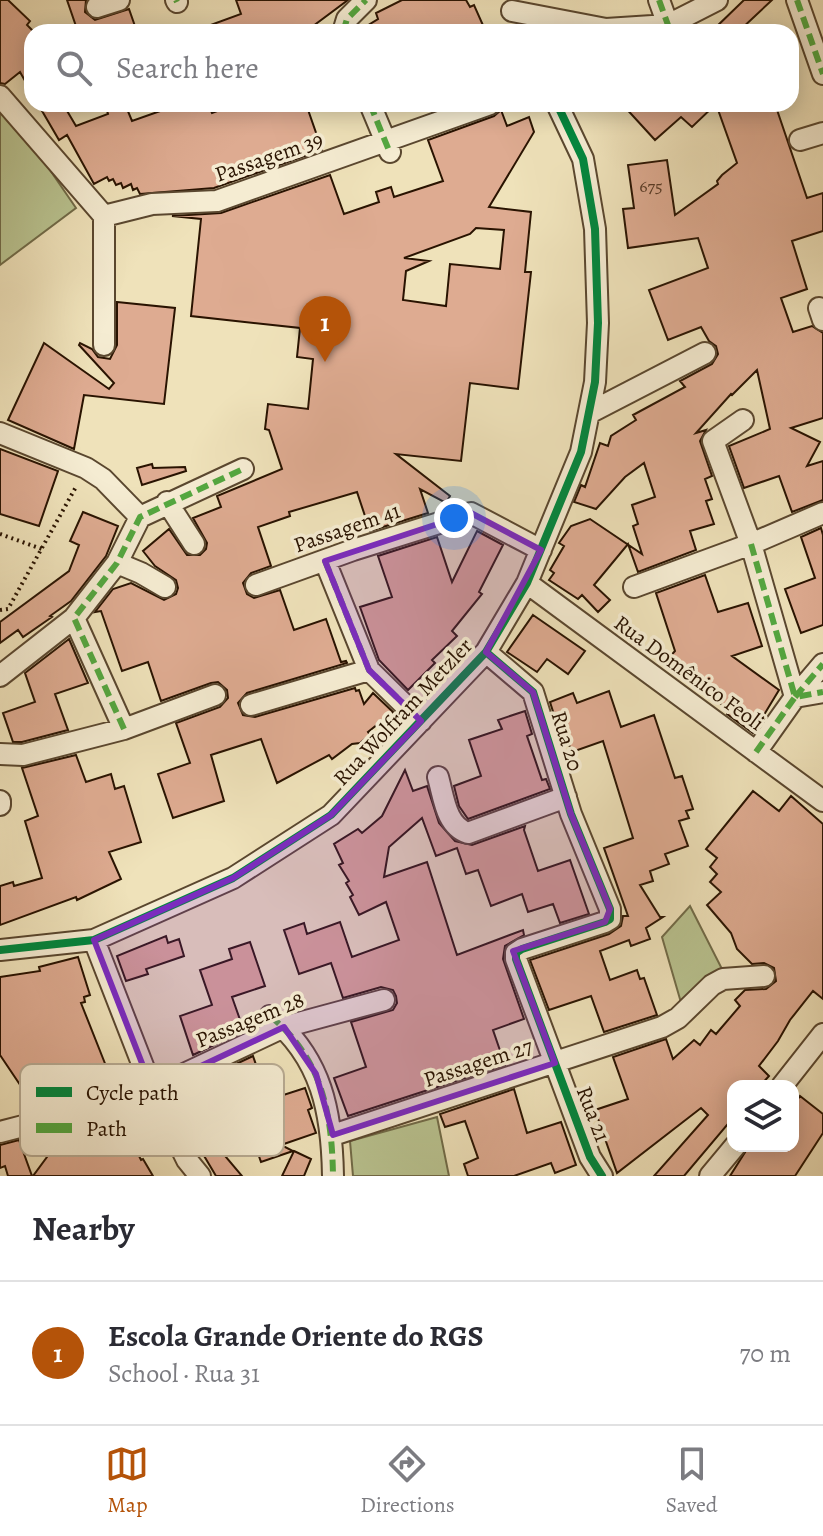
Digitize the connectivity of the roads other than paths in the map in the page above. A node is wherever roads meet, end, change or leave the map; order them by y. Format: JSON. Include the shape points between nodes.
{"nodes":[{"id":1,"x":119,"y":0,"type":"edge"},
{"id":2,"x":366,"y":0,"type":"edge"},
{"id":3,"x":659,"y":0,"type":"edge"},
{"id":4,"x":717,"y":0,"type":"edge"},
{"id":5,"x":797,"y":0,"type":"edge"},
{"id":6,"x":507,"y":5,"type":"edge"},
{"id":7,"x":97,"y":7,"type":"dead end"},
{"id":8,"x":345,"y":24,"type":"edge"},
{"id":9,"x":518,"y":24,"type":"edge"},
{"id":10,"x":585,"y":24,"type":"edge"},
{"id":11,"x":668,"y":24,"type":"edge"},
{"id":12,"x":670,"y":24,"type":"edge"},
{"id":13,"x":823,"y":74,"type":"edge"},
{"id":14,"x":0,"y":96,"type":"edge"},
{"id":15,"x":373,"y":112,"type":"edge"},
{"id":16,"x":471,"y":112,"type":"edge"},
{"id":17,"x":561,"y":112,"type":"edge"},
{"id":18,"x":823,"y":133,"type":"edge"},
{"id":19,"x":800,"y":140,"type":"dead end"},
{"id":20,"x":388,"y":147,"type":"junction"},
{"id":21,"x":104,"y":216,"type":"junction"},
{"id":22,"x":104,"y":345,"type":"dead end"},
{"id":23,"x":705,"y":353,"type":"dead end"},
{"id":24,"x":589,"y":413,"type":"junction"},
{"id":25,"x":743,"y":420,"type":"dead end"},
{"id":26,"x":0,"y":433,"type":"edge"},
{"id":27,"x":243,"y":469,"type":"dead end"},
{"id":28,"x":167,"y":502,"type":"junction"},
{"id":29,"x":823,"y":513,"type":"edge"},
{"id":30,"x":140,"y":517,"type":"junction"},
{"id":31,"x":194,"y":544,"type":"dead end"},
{"id":32,"x":751,"y":544,"type":"junction"},
{"id":33,"x":541,"y":550,"type":"junction"},
{"id":34,"x":325,"y":561,"type":"junction"},
{"id":35,"x":117,"y":563,"type":"junction"},
{"id":36,"x":527,"y":583,"type":"junction"},
{"id":37,"x":256,"y":585,"type":"dead end"},
{"id":38,"x":165,"y":587,"type":"dead end"},
{"id":39,"x":634,"y":587,"type":"dead end"},
{"id":40,"x":74,"y":618,"type":"junction"},
{"id":41,"x":486,"y":652,"type":"junction"},
{"id":42,"x":823,"y":664,"type":"edge"},
{"id":43,"x":369,"y":670,"type":"junction"},
{"id":44,"x":0,"y":676,"type":"edge"},
{"id":45,"x":823,"y":692,"type":"edge"},
{"id":46,"x":215,"y":695,"type":"dead end"},
{"id":47,"x":795,"y":697,"type":"junction"},
{"id":48,"x":251,"y":705,"type":"dead end"},
{"id":49,"x":421,"y":721,"type":"junction"},
{"id":50,"x":124,"y":729,"type":"junction"},
{"id":51,"x":756,"y":752,"type":"junction"},
{"id":52,"x":0,"y":754,"type":"edge"},
{"id":53,"x":438,"y":777,"type":"dead end"},
{"id":54,"x":823,"y":801,"type":"edge"},
{"id":55,"x":568,"y":806,"type":"junction"},
{"id":56,"x":94,"y":940,"type":"junction"},
{"id":57,"x":0,"y":950,"type":"edge"},
{"id":58,"x":764,"y":976,"type":"dead end"},
{"id":59,"x":384,"y":1000,"type":"dead end"},
{"id":60,"x":277,"y":1022,"type":"junction"},
{"id":61,"x":823,"y":1034,"type":"edge"},
{"id":62,"x":555,"y":1063,"type":"junction"},
{"id":63,"x":142,"y":1064,"type":"edge"},
{"id":64,"x":199,"y":1064,"type":"edge"},
{"id":65,"x":787,"y":1080,"type":"edge"},
{"id":66,"x":20,"y":1127,"type":"edge"},
{"id":67,"x":0,"y":1132,"type":"edge"},
{"id":68,"x":333,"y":1135,"type":"junction"},
{"id":69,"x":730,"y":1152,"type":"edge"},
{"id":70,"x":185,"y":1156,"type":"edge"},
{"id":71,"x":200,"y":1176,"type":"edge"},
{"id":72,"x":333,"y":1176,"type":"edge"},
{"id":73,"x":602,"y":1176,"type":"edge"},
{"id":74,"x":710,"y":1176,"type":"edge"}],
"edges":[{"from":1,"to":7,"type":"street"},
{"from":2,"to":8,"type":"street"},
{"from":3,"to":11,"type":"street"},
{"from":4,"to":12,"type":"street"},
{"from":5,"to":13,"type":"street"},
{"from":6,"to":9,"type":"street"},
{"from":6,"to":10,"type":"street"},
{"from":14,"to":21,"type":"street"},
{"from":15,"to":20,"type":"street"},
{"from":16,"to":20,"type":"street","name":"Passagem 39"},
{"from":17,"to":24,"type":"street","name":"Rua Wolfram Metzler","via":[[583,159],[595,229],[598,323]]},
{"from":18,"to":19,"type":"street"},
{"from":20,"to":21,"type":"street","name":"Passagem 39","via":[[217,201],[152,204]]},
{"from":21,"to":22,"type":"street"},
{"from":23,"to":24,"type":"street"},
{"from":24,"to":33,"type":"street","name":"Rua Wolfram Metzler","via":[[581,452]]},
{"from":25,"to":32,"type":"street","via":[[713,441]]},
{"from":26,"to":30,"type":"street","via":[[86,468]]},
{"from":27,"to":28,"type":"street"},
{"from":28,"to":30,"type":"street"},
{"from":28,"to":31,"type":"street"},
{"from":29,"to":32,"type":"street"},
{"from":30,"to":35,"type":"street"},
{"from":32,"to":39,"type":"street"},
{"from":32,"to":47,"type":"street"},
{"from":33,"to":34,"type":"street","name":"Passagem 41","via":[[471,513]]},
{"from":33,"to":36,"type":"street","name":"Rua Wolfram Metzler"},
{"from":34,"to":37,"type":"street","name":"Passagem 41"},
{"from":34,"to":43,"type":"street"},
{"from":35,"to":38,"type":"street"},
{"from":35,"to":40,"type":"street"},
{"from":36,"to":41,"type":"street","name":"Rua Wolfram Metzler"},
{"from":36,"to":51,"type":"street","name":"Rua Domênico Feoli"},
{"from":40,"to":44,"type":"street"},
{"from":40,"to":50,"type":"street"},
{"from":41,"to":49,"type":"street","name":"Rua Wolfram Metzler"},
{"from":41,"to":55,"type":"street","name":"Rua 20","via":[[533,692]]},
{"from":42,"to":47,"type":"street"},
{"from":43,"to":48,"type":"street"},
{"from":43,"to":49,"type":"street"},
{"from":45,"to":47,"type":"street"},
{"from":46,"to":50,"type":"street"},
{"from":47,"to":51,"type":"street"},
{"from":49,"to":56,"type":"street","name":"Rua Wolfram Metzler","via":[[331,815],[233,878]]},
{"from":50,"to":52,"type":"street","via":[[23,755]]},
{"from":51,"to":54,"type":"street","name":"Rua Domênico Feoli"},
{"from":53,"to":55,"type":"street","via":[[451,822],[468,833]]},
{"from":55,"to":62,"type":"street","name":"Rua 20","via":[[610,919],[516,953]]},
{"from":56,"to":57,"type":"street","name":"Rua Wolfram Metzler"},
{"from":56,"to":63,"type":"street"},
{"from":58,"to":62,"type":"street","name":"Passagem 27","via":[[723,979],[662,1027]]},
{"from":59,"to":60,"type":"street","name":"Passagem 28"},
{"from":60,"to":64,"type":"street","name":"Passagem 28"},
{"from":60,"to":68,"type":"street","via":[[316,1074]]},
{"from":61,"to":65,"type":"street"},
{"from":62,"to":68,"type":"street","name":"Passagem 27"},
{"from":62,"to":73,"type":"street","name":"Rua 21"},
{"from":66,"to":67,"type":"street","name":"Passagem 28"},
{"from":68,"to":72,"type":"street"},
{"from":69,"to":74,"type":"street"},
{"from":70,"to":71,"type":"street"}]}
